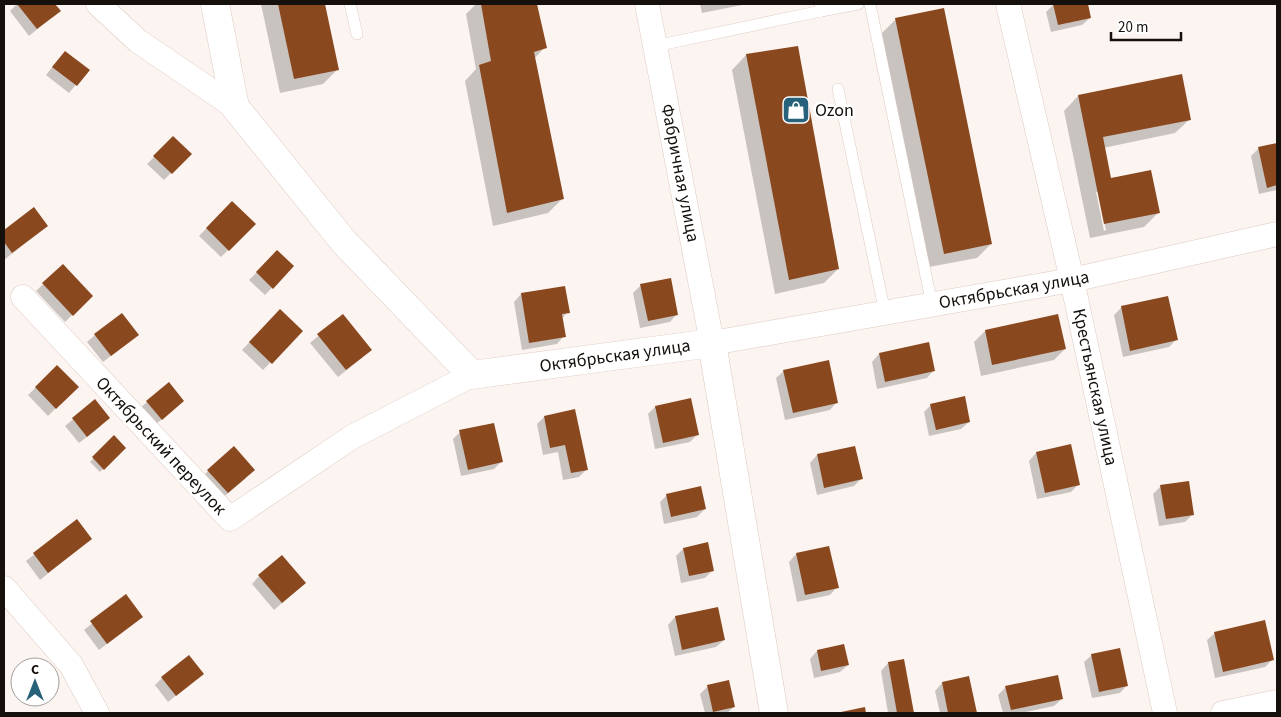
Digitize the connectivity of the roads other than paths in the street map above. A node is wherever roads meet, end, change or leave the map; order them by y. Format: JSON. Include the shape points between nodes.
{"nodes":[{"id":1,"x":98,"y":4,"type":"edge"},
{"id":2,"x":215,"y":4,"type":"edge"},
{"id":3,"x":350,"y":4,"type":"edge"},
{"id":4,"x":647,"y":4,"type":"edge"},
{"id":5,"x":858,"y":4,"type":"edge"},
{"id":6,"x":870,"y":4,"type":"edge"},
{"id":7,"x":1008,"y":4,"type":"edge"},
{"id":8,"x":821,"y":8,"type":"edge"},
{"id":9,"x":357,"y":34,"type":"dead end"},
{"id":10,"x":655,"y":46,"type":"junction"},
{"id":11,"x":838,"y":89,"type":"dead end"},
{"id":12,"x":235,"y":107,"type":"junction"},
{"id":13,"x":1277,"y":234,"type":"edge"},
{"id":14,"x":1072,"y":280,"type":"junction"},
{"id":15,"x":23,"y":297,"type":"dead end"},
{"id":16,"x":932,"y":305,"type":"junction"},
{"id":17,"x":885,"y":313,"type":"junction"},
{"id":18,"x":712,"y":343,"type":"junction"},
{"id":19,"x":472,"y":375,"type":"junction"},
{"id":20,"x":4,"y":588,"type":"edge"},
{"id":21,"x":1277,"y":702,"type":"edge"},
{"id":22,"x":97,"y":713,"type":"edge"},
{"id":23,"x":774,"y":713,"type":"edge"},
{"id":24,"x":1165,"y":713,"type":"edge"},
{"id":25,"x":1223,"y":713,"type":"edge"}],
"edges":[{"from":1,"to":12,"type":"street","via":[[138,41]]},
{"from":2,"to":12,"type":"street"},
{"from":3,"to":9,"type":"lane"},
{"from":4,"to":10,"type":"street","name":"Фабричная улица"},
{"from":5,"to":8,"type":"lane"},
{"from":6,"to":16,"type":"lane"},
{"from":7,"to":14,"type":"street","name":"Крестьянская улица"},
{"from":8,"to":10,"type":"lane"},
{"from":10,"to":18,"type":"street","name":"Фабричная улица"},
{"from":11,"to":17,"type":"lane"},
{"from":12,"to":19,"type":"street","via":[[344,242]]},
{"from":13,"to":14,"type":"street","name":"Октябрьская улица"},
{"from":14,"to":16,"type":"street","name":"Октябрьская улица"},
{"from":14,"to":24,"type":"street","name":"Крестьянская улица"},
{"from":15,"to":19,"type":"street","name":"Октябрьский переулок","via":[[230,519],[352,437]]},
{"from":16,"to":17,"type":"street","name":"Октябрьская улица"},
{"from":17,"to":18,"type":"street","name":"Октябрьская улица"},
{"from":18,"to":19,"type":"street","name":"Октябрьская улица"},
{"from":18,"to":23,"type":"street"},
{"from":20,"to":22,"type":"street","via":[[71,664]]},
{"from":21,"to":25,"type":"street"}]}
